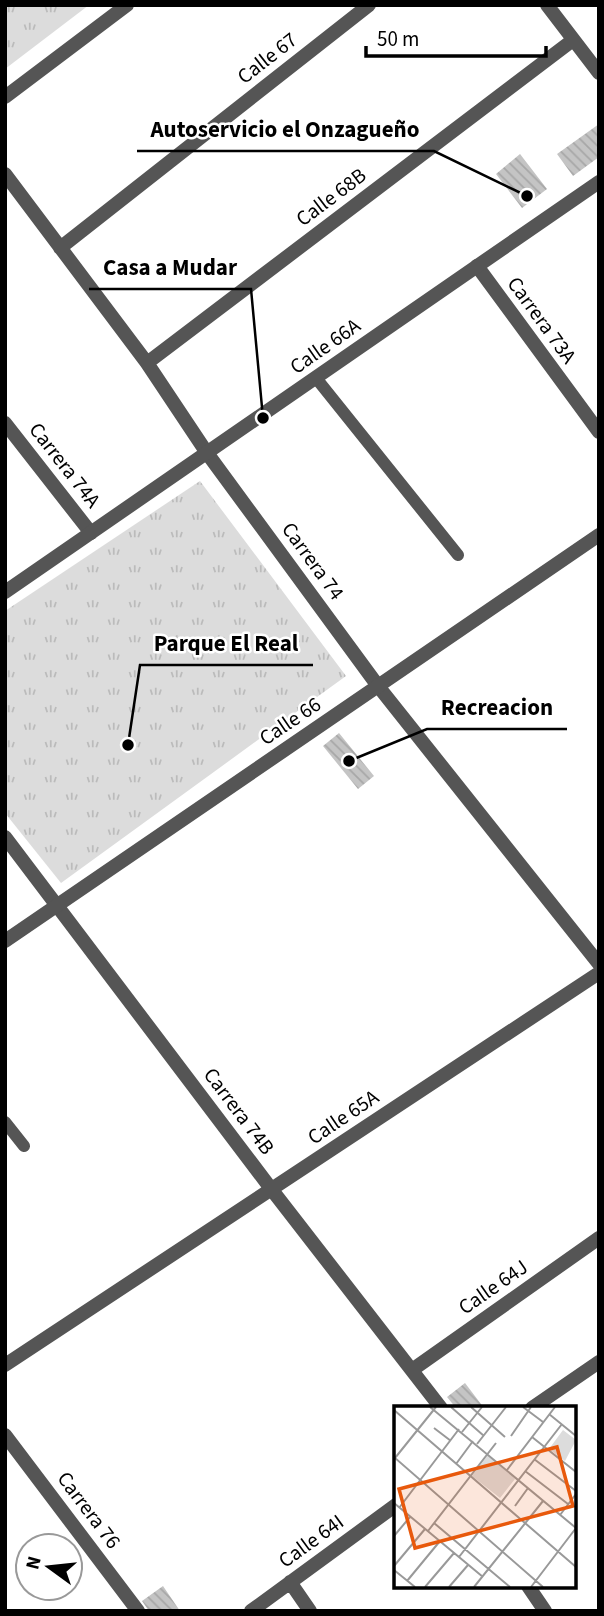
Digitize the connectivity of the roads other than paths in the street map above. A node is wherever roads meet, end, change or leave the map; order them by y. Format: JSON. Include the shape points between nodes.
{"nodes":[{"id":1,"x":127,"y":5,"type":"edge"},
{"id":2,"x":369,"y":5,"type":"edge"},
{"id":3,"x":547,"y":5,"type":"edge"},
{"id":4,"x":573,"y":40,"type":"junction"},
{"id":5,"x":599,"y":73,"type":"edge"},
{"id":6,"x":5,"y":97,"type":"edge"},
{"id":7,"x":5,"y":174,"type":"edge"},
{"id":8,"x":599,"y":182,"type":"edge"},
{"id":9,"x":60,"y":248,"type":"junction"},
{"id":10,"x":477,"y":266,"type":"junction"},
{"id":11,"x":147,"y":363,"type":"junction"},
{"id":12,"x":316,"y":378,"type":"junction"},
{"id":13,"x":5,"y":423,"type":"edge"},
{"id":14,"x":599,"y":432,"type":"edge"},
{"id":15,"x":207,"y":453,"type":"junction"},
{"id":16,"x":91,"y":533,"type":"junction"},
{"id":17,"x":599,"y":535,"type":"edge"},
{"id":18,"x":458,"y":555,"type":"dead end"},
{"id":19,"x":5,"y":592,"type":"edge"},
{"id":20,"x":378,"y":686,"type":"junction"},
{"id":21,"x":5,"y":837,"type":"edge"},
{"id":22,"x":59,"y":905,"type":"junction"},
{"id":23,"x":5,"y":941,"type":"edge"},
{"id":24,"x":599,"y":964,"type":"edge"},
{"id":25,"x":599,"y":973,"type":"edge"},
{"id":26,"x":5,"y":1122,"type":"edge"},
{"id":27,"x":24,"y":1146,"type":"dead end"},
{"id":28,"x":272,"y":1190,"type":"junction"},
{"id":29,"x":599,"y":1238,"type":"edge"},
{"id":30,"x":599,"y":1362,"type":"edge"},
{"id":31,"x":5,"y":1365,"type":"edge"},
{"id":32,"x":412,"y":1370,"type":"junction"},
{"id":33,"x":439,"y":1406,"type":"edge"},
{"id":34,"x":535,"y":1406,"type":"edge"},
{"id":35,"x":5,"y":1435,"type":"edge"},
{"id":36,"x":394,"y":1506,"type":"edge"},
{"id":37,"x":290,"y":1583,"type":"junction"},
{"id":38,"x":529,"y":1588,"type":"edge"},
{"id":39,"x":138,"y":1611,"type":"edge"},
{"id":40,"x":251,"y":1611,"type":"edge"},
{"id":41,"x":310,"y":1611,"type":"edge"},
{"id":42,"x":545,"y":1611,"type":"edge"}],
"edges":[{"from":1,"to":6,"type":"street"},
{"from":2,"to":9,"type":"street","name":"Calle 67"},
{"from":3,"to":4,"type":"street"},
{"from":4,"to":5,"type":"street"},
{"from":4,"to":11,"type":"street","name":"Calle 68B"},
{"from":7,"to":9,"type":"street","name":"Carrera 74"},
{"from":8,"to":10,"type":"street","name":"Calle 66A"},
{"from":9,"to":11,"type":"street","name":"Carrera 74"},
{"from":10,"to":12,"type":"street","name":"Calle 66A"},
{"from":10,"to":14,"type":"street","name":"Carrera 73A"},
{"from":11,"to":15,"type":"street","name":"Carrera 74"},
{"from":12,"to":15,"type":"street","name":"Calle 66A"},
{"from":12,"to":18,"type":"lane"},
{"from":13,"to":16,"type":"street","name":"Carrera 74A"},
{"from":15,"to":16,"type":"street","name":"Calle 66A"},
{"from":15,"to":20,"type":"street","name":"Carrera 74"},
{"from":16,"to":19,"type":"street","name":"Calle 66A"},
{"from":17,"to":20,"type":"street","name":"Calle 66"},
{"from":20,"to":22,"type":"street","name":"Calle 66"},
{"from":20,"to":24,"type":"street","name":"Carrera 74"},
{"from":21,"to":22,"type":"street","name":"Carrera 74B"},
{"from":22,"to":23,"type":"street","name":"Calle 66"},
{"from":22,"to":28,"type":"street","name":"Carrera 74B"},
{"from":25,"to":28,"type":"street","name":"Calle 65A"},
{"from":26,"to":27,"type":"lane"},
{"from":28,"to":31,"type":"street","name":"Calle 65A"},
{"from":28,"to":32,"type":"street","name":"Carrera 74B"},
{"from":29,"to":32,"type":"street","name":"Calle 64J"},
{"from":30,"to":34,"type":"street"},
{"from":32,"to":33,"type":"street","name":"Carrera 74B"},
{"from":35,"to":39,"type":"street","name":"Carrera 76"},
{"from":36,"to":37,"type":"street","name":"Calle 64I"},
{"from":37,"to":40,"type":"street","name":"Calle 64I"},
{"from":37,"to":41,"type":"street"},
{"from":38,"to":42,"type":"street"}]}
